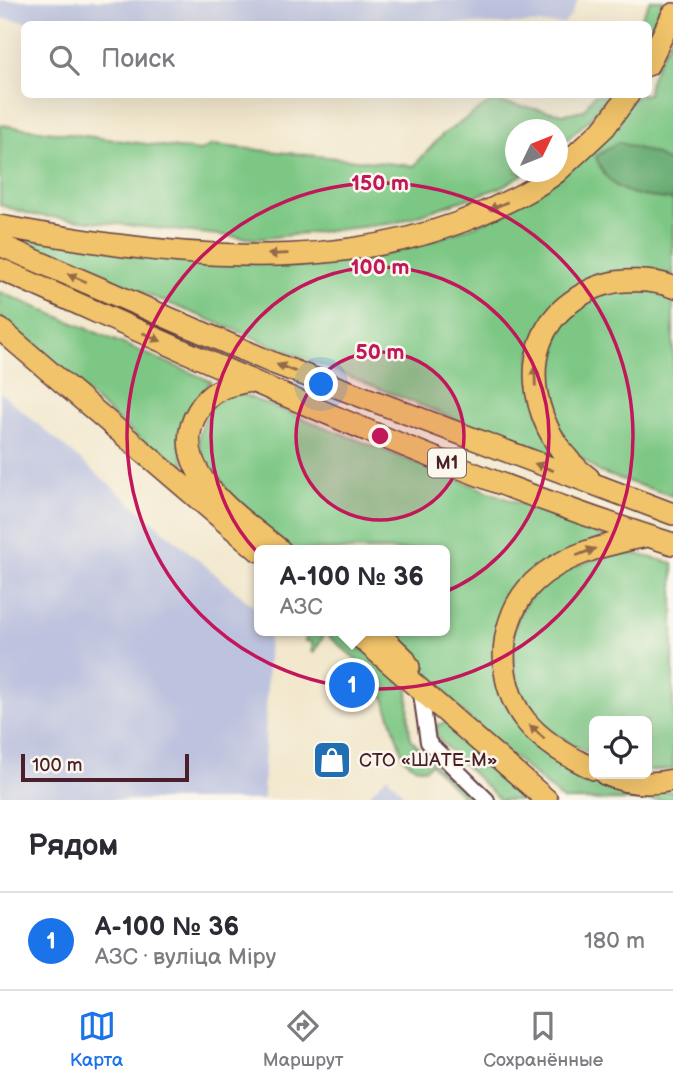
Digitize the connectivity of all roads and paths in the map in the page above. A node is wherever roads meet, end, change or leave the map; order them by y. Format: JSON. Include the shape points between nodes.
{"nodes":[{"id":1,"x":673,"y":14,"type":"edge"},
{"id":2,"x":652,"y":59,"type":"edge"},
{"id":3,"x":626,"y":98,"type":"edge"},
{"id":4,"x":568,"y":161,"type":"edge"},
{"id":5,"x":540,"y":182,"type":"edge"},
{"id":6,"x":0,"y":226,"type":"edge"},
{"id":7,"x":0,"y":245,"type":"edge"},
{"id":8,"x":0,"y":269,"type":"edge"},
{"id":9,"x":673,"y":287,"type":"edge"},
{"id":10,"x":0,"y":329,"type":"edge"},
{"id":11,"x":252,"y":381,"type":"junction"},
{"id":12,"x":607,"y":491,"type":"junction"},
{"id":13,"x":673,"y":514,"type":"edge"},
{"id":14,"x":647,"y":536,"type":"junction"},
{"id":15,"x":673,"y":544,"type":"edge"},
{"id":16,"x":274,"y":545,"type":"edge"},
{"id":17,"x":254,"y":547,"type":"edge"},
{"id":18,"x":359,"y":636,"type":"edge"},
{"id":19,"x":381,"y":636,"type":"edge"},
{"id":20,"x":420,"y":687,"type":"junction"},
{"id":21,"x":589,"y":766,"type":"edge"},
{"id":22,"x":624,"y":779,"type":"edge"},
{"id":23,"x":673,"y":780,"type":"edge"},
{"id":24,"x":487,"y":800,"type":"edge"},
{"id":25,"x":547,"y":800,"type":"edge"}],
"edges":[{"from":1,"to":2,"type":"highway"},
{"from":3,"to":4,"type":"highway","via":[[605,127]]},
{"from":5,"to":6,"type":"highway","one_way":true,"via":[[516,198],[449,226],[398,242],[342,250],[271,255],[195,253]]},
{"from":12,"to":7,"type":"highway","number":"М1","one_way":true,"via":[[273,363]]},
{"from":8,"to":11,"type":"highway","number":"М1","one_way":true},
{"from":12,"to":9,"type":"highway","one_way":true,"via":[[568,460],[548,427],[536,387],[537,351],[559,313],[595,287],[636,280]]},
{"from":10,"to":17,"type":"highway"},
{"from":11,"to":14,"type":"highway","number":"М1","via":[[445,463]]},
{"from":11,"to":16,"type":"highway","via":[[233,384],[210,396],[195,415],[189,442],[193,462],[211,491]]},
{"from":12,"to":13,"type":"highway","number":"М1"},
{"from":14,"to":15,"type":"highway","number":"М1"},
{"from":21,"to":14,"type":"highway","one_way":true,"via":[[540,736],[524,719],[506,676],[507,630],[523,595],[548,572],[580,554]]},
{"from":18,"to":20,"type":"highway"},
{"from":19,"to":20,"type":"highway","via":[[404,658]]},
{"from":20,"to":24,"type":"street","via":[[428,742]]},
{"from":20,"to":25,"type":"highway"},
{"from":22,"to":23,"type":"highway","via":[[639,783]]}]}
